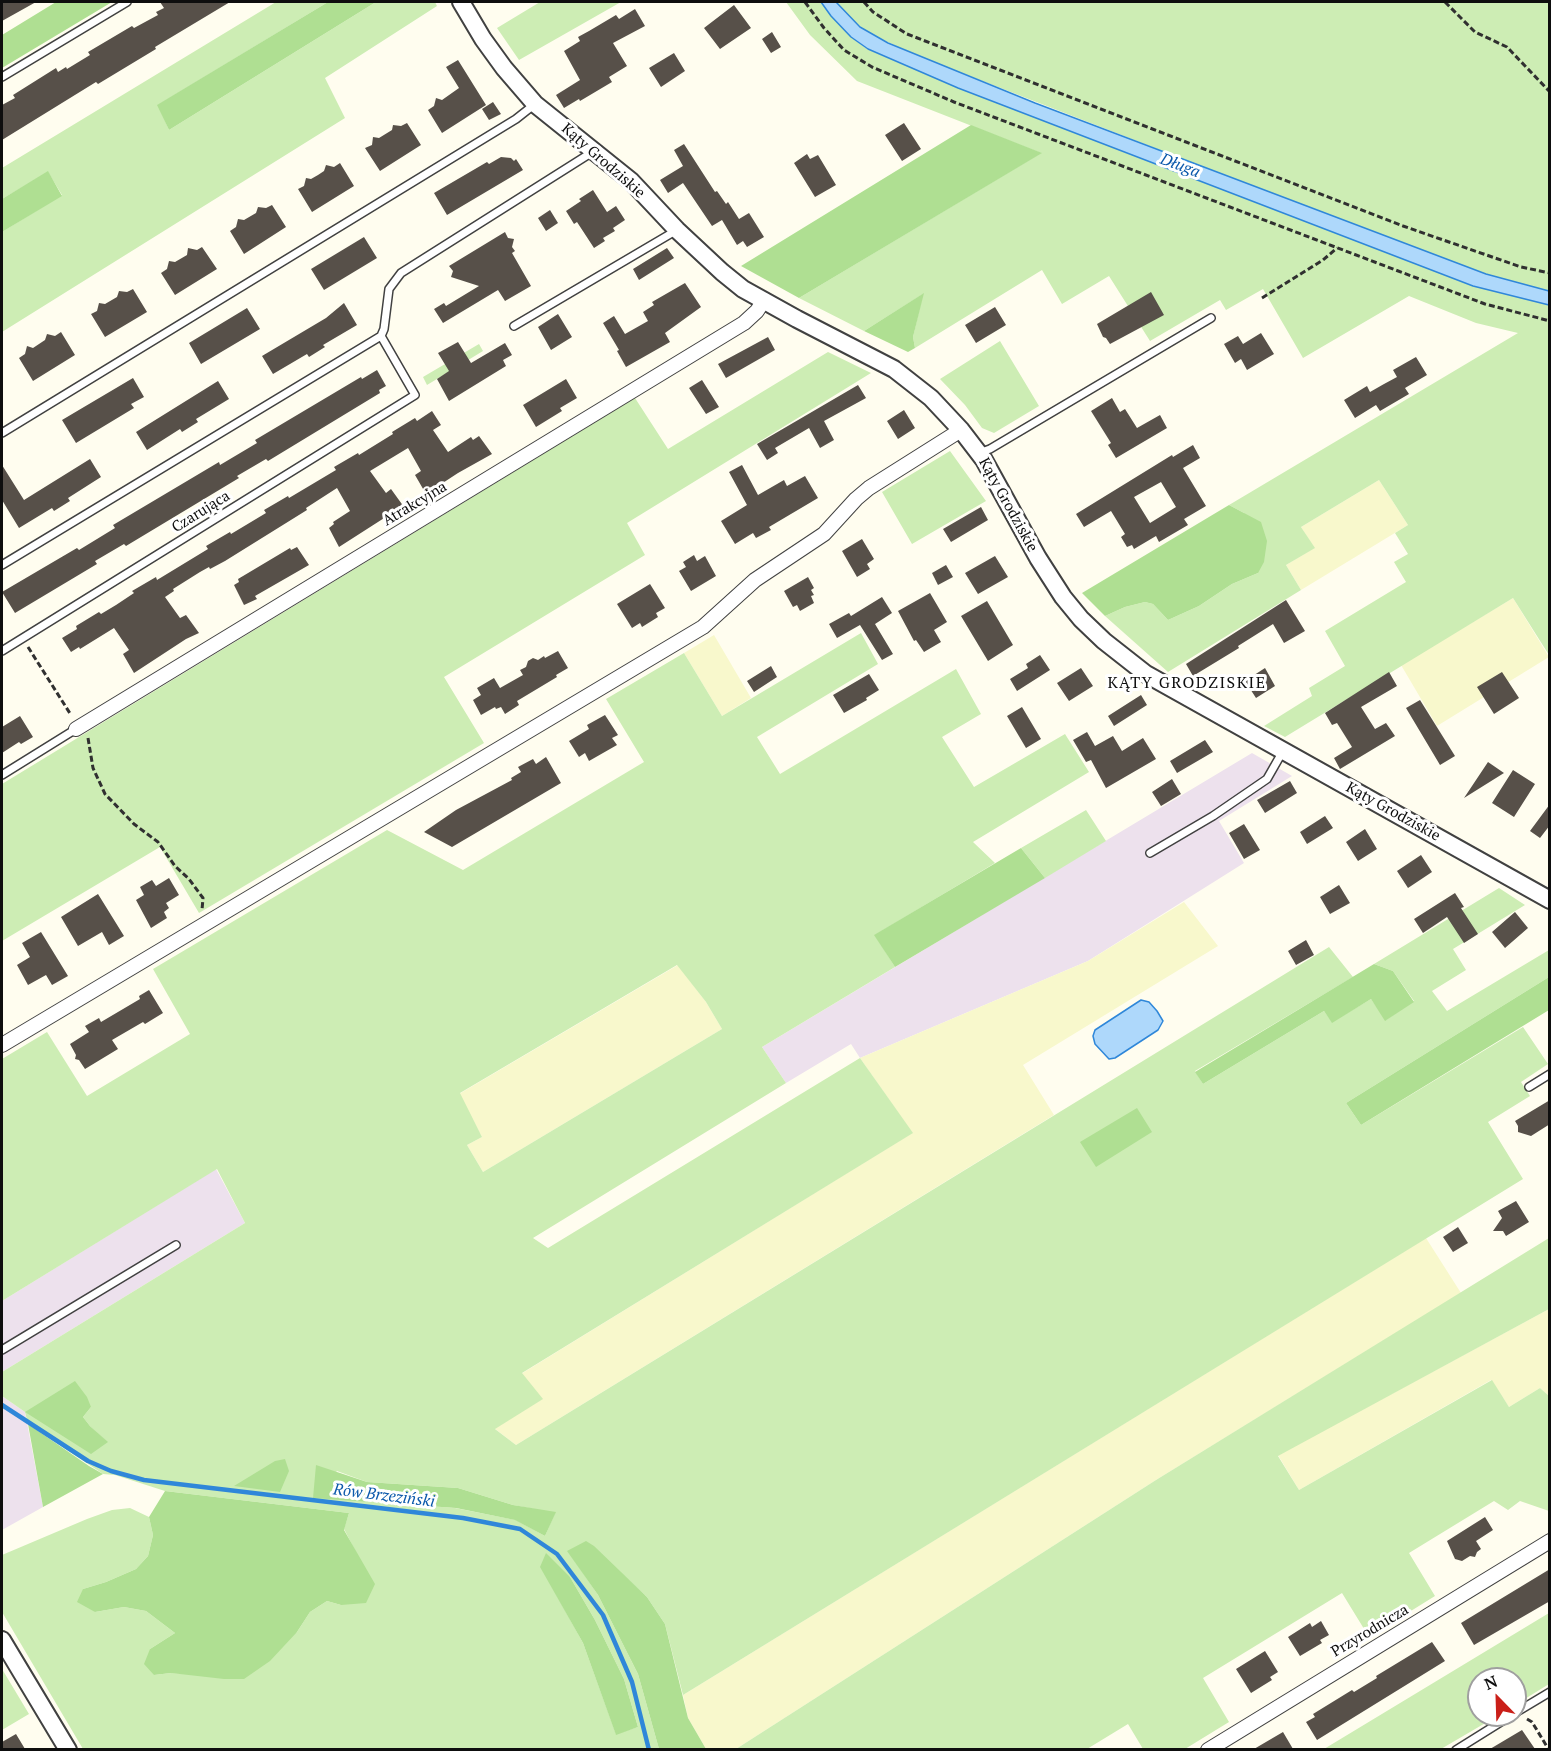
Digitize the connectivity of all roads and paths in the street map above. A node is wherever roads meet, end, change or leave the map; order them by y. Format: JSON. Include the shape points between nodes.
{"nodes":[{"id":1,"x":126,"y":2,"type":"edge"},
{"id":2,"x":461,"y":2,"type":"edge"},
{"id":3,"x":805,"y":2,"type":"edge"},
{"id":4,"x":864,"y":2,"type":"edge"},
{"id":5,"x":1445,"y":2,"type":"edge"},
{"id":6,"x":2,"y":77,"type":"edge"},
{"id":7,"x":1550,"y":92,"type":"edge"},
{"id":8,"x":535,"y":104,"type":"junction"},
{"id":9,"x":594,"y":151,"type":"junction"},
{"id":10,"x":677,"y":230,"type":"junction"},
{"id":11,"x":1337,"y":248,"type":"junction"},
{"id":12,"x":1550,"y":273,"type":"edge"},
{"id":13,"x":1262,"y":298,"type":"dead end"},
{"id":14,"x":764,"y":300,"type":"junction"},
{"id":15,"x":1211,"y":318,"type":"dead end"},
{"id":16,"x":1550,"y":321,"type":"edge"},
{"id":17,"x":513,"y":326,"type":"dead end"},
{"id":18,"x":381,"y":336,"type":"junction"},
{"id":19,"x":961,"y":430,"type":"junction"},
{"id":20,"x":2,"y":433,"type":"edge"},
{"id":21,"x":980,"y":453,"type":"junction"},
{"id":22,"x":2,"y":565,"type":"edge"},
{"id":23,"x":23,"y":638,"type":"junction"},
{"id":24,"x":2,"y":651,"type":"edge"},
{"id":25,"x":69,"y":713,"type":"dead end"},
{"id":26,"x":78,"y":728,"type":"junction"},
{"id":27,"x":1283,"y":751,"type":"junction"},
{"id":28,"x":2,"y":775,"type":"edge"},
{"id":29,"x":1150,"y":853,"type":"dead end"},
{"id":30,"x":1550,"y":900,"type":"edge"},
{"id":31,"x":202,"y":926,"type":"junction"},
{"id":32,"x":2,"y":1045,"type":"edge"},
{"id":33,"x":1550,"y":1074,"type":"edge"},
{"id":34,"x":1529,"y":1087,"type":"dead end"},
{"id":35,"x":176,"y":1245,"type":"dead end"},
{"id":36,"x":2,"y":1350,"type":"edge"},
{"id":37,"x":1550,"y":1541,"type":"edge"},
{"id":38,"x":2,"y":1640,"type":"edge"},
{"id":39,"x":1550,"y":1692,"type":"edge"},
{"id":40,"x":1527,"y":1708,"type":"edge"},
{"id":41,"x":1527,"y":1719,"type":"edge"},
{"id":42,"x":1496,"y":1727,"type":"edge"},
{"id":43,"x":68,"y":1749,"type":"edge"},
{"id":44,"x":1208,"y":1749,"type":"edge"},
{"id":45,"x":1455,"y":1749,"type":"edge"},
{"id":46,"x":1549,"y":1749,"type":"edge"}],
"edges":[{"from":1,"to":6,"type":"lane"},
{"from":2,"to":8,"type":"street","name":"Kąty Grodziskie","via":[[483,39]]},
{"from":3,"to":11,"type":"path","via":[[844,50],[872,67]]},
{"from":4,"to":12,"type":"path","via":[[907,34],[1403,226],[1521,267]]},
{"from":5,"to":7,"type":"path","via":[[1475,32],[1507,47]]},
{"from":8,"to":9,"type":"street","name":"Kąty Grodziskie"},
{"from":8,"to":20,"type":"lane"},
{"from":9,"to":10,"type":"street","name":"Kąty Grodziskie","via":[[631,181]]},
{"from":9,"to":18,"type":"lane","via":[[401,273],[389,289]]},
{"from":10,"to":14,"type":"street","name":"Kąty Grodziskie","via":[[729,278]]},
{"from":10,"to":17,"type":"lane"},
{"from":11,"to":13,"type":"path"},
{"from":11,"to":16,"type":"path","via":[[1485,304]]},
{"from":14,"to":19,"type":"street","name":"Kąty Grodziskie","via":[[894,369],[931,398]]},
{"from":14,"to":26,"type":"street","name":"Atrakcyjna","via":[[744,323]]},
{"from":15,"to":21,"type":"lane"},
{"from":18,"to":22,"type":"lane"},
{"from":18,"to":23,"type":"lane","name":"Czarująca","via":[[415,395]]},
{"from":19,"to":21,"type":"street","name":"Kąty Grodziskie"},
{"from":19,"to":31,"type":"street","via":[[869,488],[824,534],[755,580],[703,627]]},
{"from":21,"to":27,"type":"street","name":"Kąty Grodziskie","via":[[1038,558],[1081,619],[1146,674]]},
{"from":23,"to":24,"type":"lane","name":"Czarująca"},
{"from":23,"to":25,"type":"path"},
{"from":26,"to":28,"type":"lane"},
{"from":26,"to":31,"type":"path","via":[[89,742],[93,768],[105,794],[158,842],[203,898]]},
{"from":27,"to":29,"type":"lane","via":[[1267,779]]},
{"from":27,"to":30,"type":"street","name":"Kąty Grodziskie"},
{"from":31,"to":32,"type":"street"},
{"from":33,"to":34,"type":"lane"},
{"from":35,"to":36,"type":"lane"},
{"from":37,"to":44,"type":"street","name":"Przyrodnicza"},
{"from":38,"to":43,"type":"street"},
{"from":39,"to":40,"type":"lane"},
{"from":41,"to":46,"type":"path","via":[[1533,1722]]},
{"from":42,"to":45,"type":"lane"}]}
